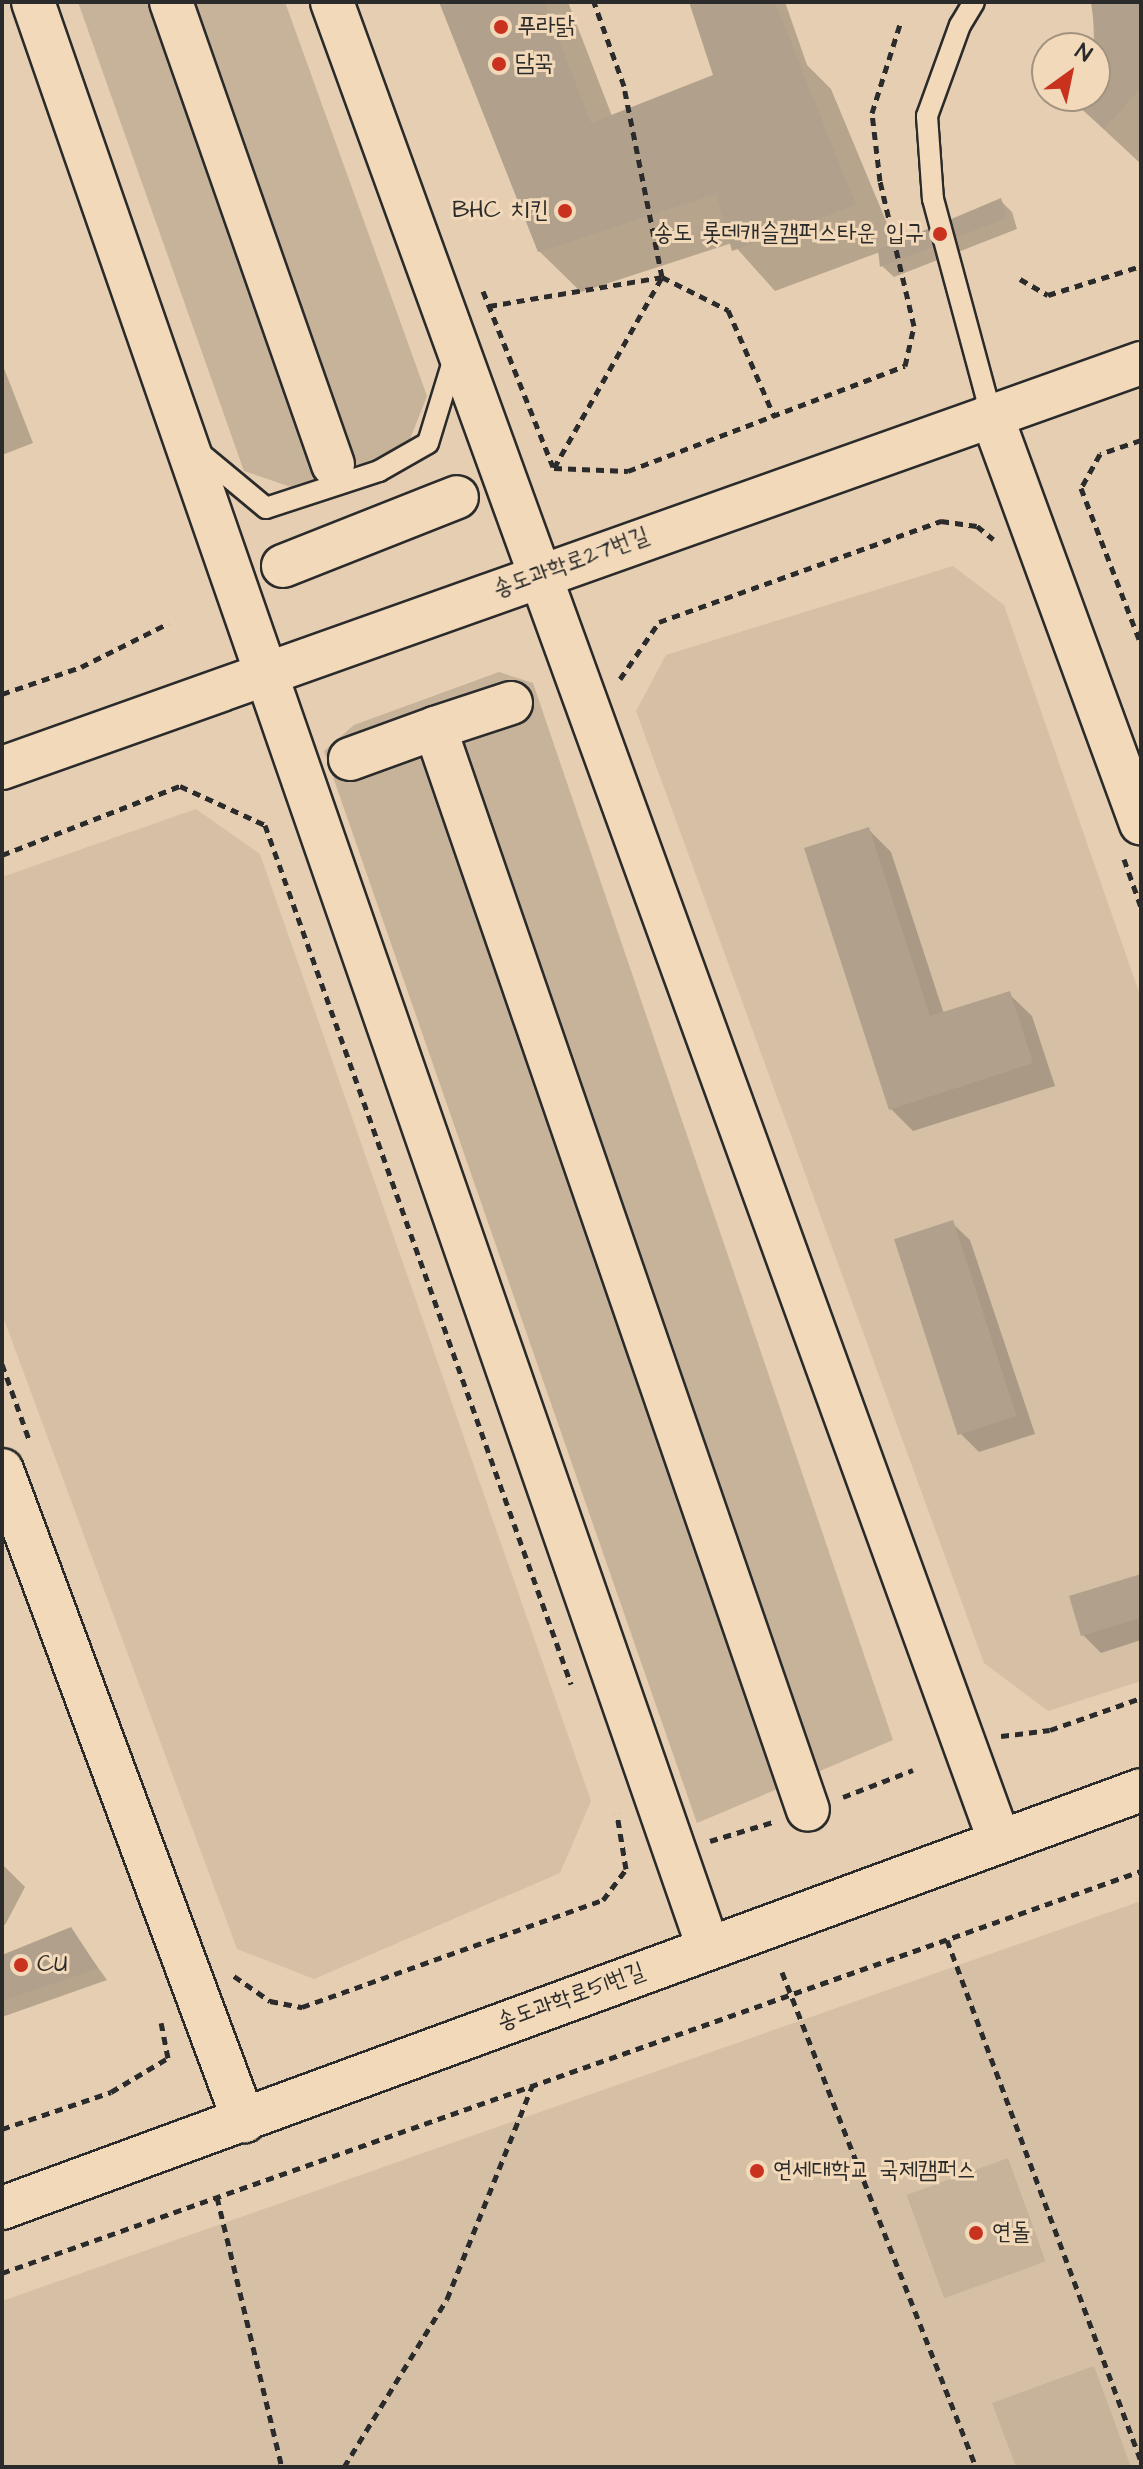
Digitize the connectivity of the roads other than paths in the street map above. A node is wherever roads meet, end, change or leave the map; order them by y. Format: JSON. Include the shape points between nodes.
{"nodes":[{"id":1,"x":33,"y":2,"type":"edge"},
{"id":2,"x":171,"y":2,"type":"edge"},
{"id":3,"x":332,"y":2,"type":"edge"},
{"id":4,"x":974,"y":2,"type":"edge"},
{"id":5,"x":458,"y":346,"type":"junction"},
{"id":6,"x":1141,"y":363,"type":"edge"},
{"id":7,"x":991,"y":414,"type":"junction"},
{"id":8,"x":189,"y":444,"type":"junction"},
{"id":9,"x":333,"y":464,"type":"dead end"},
{"id":10,"x":457,"y":497,"type":"dead end"},
{"id":11,"x":283,"y":566,"type":"dead end"},
{"id":12,"x":541,"y":573,"type":"junction"},
{"id":13,"x":271,"y":676,"type":"junction"},
{"id":14,"x":511,"y":703,"type":"dead end"},
{"id":15,"x":435,"y":728,"type":"junction"},
{"id":16,"x":350,"y":759,"type":"dead end"},
{"id":17,"x":2,"y":768,"type":"edge"},
{"id":18,"x":1141,"y":823,"type":"edge"},
{"id":19,"x":18,"y":1461,"type":"edge"},
{"id":20,"x":1141,"y":1790,"type":"edge"},
{"id":21,"x":808,"y":1810,"type":"dead end"},
{"id":22,"x":999,"y":1840,"type":"junction"},
{"id":23,"x":708,"y":1947,"type":"junction"},
{"id":24,"x":244,"y":2121,"type":"junction"},
{"id":25,"x":2,"y":2208,"type":"edge"}],
"edges":[{"from":1,"to":8,"type":"street"},
{"from":2,"to":9,"type":"street"},
{"from":3,"to":5,"type":"street"},
{"from":4,"to":7,"type":"lane","via":[[960,25],[927,116],[933,199]]},
{"from":5,"to":8,"type":"lane","via":[[428,443],[379,471],[266,508]]},
{"from":5,"to":12,"type":"street"},
{"from":6,"to":7,"type":"street","name":"송도과학로27번길"},
{"from":7,"to":12,"type":"street","name":"송도과학로27번길"},
{"from":7,"to":18,"type":"street"},
{"from":8,"to":13,"type":"street"},
{"from":10,"to":11,"type":"street"},
{"from":12,"to":13,"type":"street","name":"송도과학로27번길"},
{"from":12,"to":22,"type":"street"},
{"from":13,"to":17,"type":"street","name":"송도과학로27번길"},
{"from":13,"to":23,"type":"street"},
{"from":14,"to":15,"type":"street"},
{"from":15,"to":16,"type":"street"},
{"from":15,"to":21,"type":"street"},
{"from":19,"to":24,"type":"street"},
{"from":20,"to":22,"type":"street","name":"송도과학로51번길"},
{"from":22,"to":23,"type":"street","name":"송도과학로51번길"},
{"from":23,"to":24,"type":"street","name":"송도과학로51번길"},
{"from":24,"to":25,"type":"street","name":"송도과학로51번길"}]}
